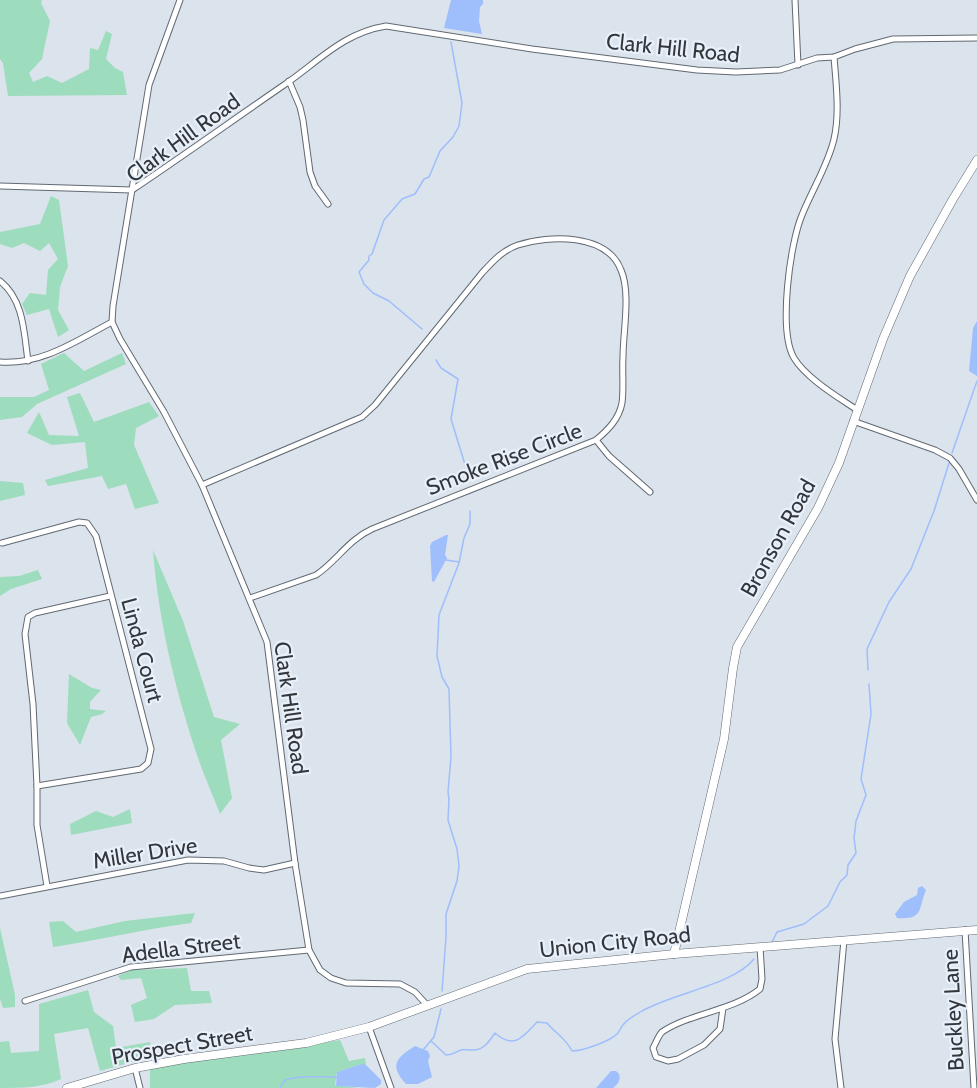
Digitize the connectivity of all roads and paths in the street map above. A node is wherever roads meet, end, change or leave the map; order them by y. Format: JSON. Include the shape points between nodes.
{"nodes":[{"id":1,"x":180,"y":0,"type":"edge"},
{"id":2,"x":795,"y":0,"type":"edge"},
{"id":3,"x":977,"y":38,"type":"edge"},
{"id":4,"x":834,"y":57,"type":"junction"},
{"id":5,"x":798,"y":65,"type":"junction"},
{"id":6,"x":289,"y":81,"type":"junction"},
{"id":7,"x":977,"y":160,"type":"edge"},
{"id":8,"x":0,"y":186,"type":"edge"},
{"id":9,"x":132,"y":190,"type":"junction"},
{"id":10,"x":327,"y":204,"type":"dead end"},
{"id":11,"x":0,"y":281,"type":"edge"},
{"id":12,"x":112,"y":322,"type":"junction"},
{"id":13,"x":28,"y":361,"type":"junction"},
{"id":14,"x":0,"y":362,"type":"edge"},
{"id":15,"x":857,"y":411,"type":"junction"},
{"id":16,"x":853,"y":421,"type":"junction"},
{"id":17,"x":596,"y":440,"type":"junction"},
{"id":18,"x":202,"y":485,"type":"junction"},
{"id":19,"x":650,"y":492,"type":"dead end"},
{"id":20,"x":977,"y":500,"type":"edge"},
{"id":21,"x":2,"y":543,"type":"dead end"},
{"id":22,"x":110,"y":596,"type":"junction"},
{"id":23,"x":250,"y":598,"type":"junction"},
{"id":24,"x":37,"y":786,"type":"junction"},
{"id":25,"x":295,"y":863,"type":"junction"},
{"id":26,"x":47,"y":886,"type":"junction"},
{"id":27,"x":0,"y":897,"type":"edge"},
{"id":28,"x":964,"y":930,"type":"junction"},
{"id":29,"x":977,"y":930,"type":"edge"},
{"id":30,"x":844,"y":940,"type":"junction"},
{"id":31,"x":760,"y":947,"type":"junction"},
{"id":32,"x":309,"y":950,"type":"junction"},
{"id":33,"x":674,"y":954,"type":"junction"},
{"id":34,"x":25,"y":1001,"type":"dead end"},
{"id":35,"x":427,"y":1005,"type":"junction"},
{"id":36,"x":723,"y":1008,"type":"junction"},
{"id":37,"x":369,"y":1027,"type":"junction"},
{"id":38,"x":268,"y":1049,"type":"joint"},
{"id":39,"x":135,"y":1068,"type":"junction"},
{"id":40,"x":67,"y":1088,"type":"edge"},
{"id":41,"x":140,"y":1088,"type":"edge"},
{"id":42,"x":391,"y":1088,"type":"edge"},
{"id":43,"x":841,"y":1088,"type":"edge"},
{"id":44,"x":974,"y":1088,"type":"edge"}],
"edges":[{"from":1,"to":9,"type":"street","via":[[149,85]]},
{"from":2,"to":5,"type":"street"},
{"from":3,"to":4,"type":"street","name":"Clark Hill Road","via":[[893,39]]},
{"from":4,"to":5,"type":"street","name":"Clark Hill Road"},
{"from":4,"to":15,"type":"street","via":[[835,136],[794,240],[787,331],[795,360]]},
{"from":5,"to":6,"type":"street","name":"Clark Hill Road","via":[[761,72],[697,70],[386,26],[346,39]]},
{"from":6,"to":9,"type":"street","name":"Clark Hill Road"},
{"from":6,"to":10,"type":"street","via":[[300,107],[310,172]]},
{"from":7,"to":15,"type":"main road","name":"Bronson Road","via":[[910,276]]},
{"from":8,"to":9,"type":"street"},
{"from":9,"to":12,"type":"street","name":"Clark Hill Road"},
{"from":11,"to":13,"type":"street","via":[[17,303]]},
{"from":12,"to":13,"type":"street","via":[[48,356]]},
{"from":12,"to":18,"type":"street","name":"Clark Hill Road"},
{"from":13,"to":14,"type":"street"},
{"from":15,"to":16,"type":"main road","name":"Bronson Road"},
{"from":16,"to":20,"type":"street","via":[[950,458]]},
{"from":16,"to":33,"type":"main road","name":"Bronson Road","via":[[818,508],[737,647],[724,740]]},
{"from":17,"to":18,"type":"street","name":"Smoke Rise Circle","via":[[611,427],[622,403],[622,270],[613,256],[599,246],[552,239],[517,245],[498,256],[362,417]]},
{"from":17,"to":19,"type":"street"},
{"from":17,"to":23,"type":"street","name":"Smoke Rise Circle","via":[[358,535],[316,575]]},
{"from":18,"to":23,"type":"street","name":"Clark Hill Road"},
{"from":21,"to":22,"type":"street","name":"Linda Court","via":[[87,523],[96,536]]},
{"from":22,"to":24,"type":"street","via":[[28,617],[25,634]]},
{"from":22,"to":24,"type":"street","name":"Linda Court","via":[[151,749],[148,763],[141,769]]},
{"from":23,"to":25,"type":"street","name":"Clark Hill Road","via":[[267,642]]},
{"from":24,"to":26,"type":"street","via":[[37,825]]},
{"from":25,"to":26,"type":"street","name":"Miller Drive","via":[[264,870],[224,861],[188,860]]},
{"from":25,"to":32,"type":"street","name":"Clark Hill Road"},
{"from":26,"to":27,"type":"street","name":"Miller Drive"},
{"from":28,"to":29,"type":"main road","name":"Union City Road"},
{"from":28,"to":30,"type":"main road","name":"Union City Road"},
{"from":28,"to":44,"type":"street","name":"Buckley Lane"},
{"from":30,"to":31,"type":"main road","name":"Union City Road"},
{"from":30,"to":43,"type":"street","via":[[835,1040]]},
{"from":31,"to":33,"type":"main road","name":"Union City Road"},
{"from":31,"to":36,"type":"street","via":[[760,989]]},
{"from":32,"to":34,"type":"street","name":"Adella Street","via":[[131,968]]},
{"from":32,"to":35,"type":"street","name":"Clark Hill Road","via":[[320,970],[331,978],[400,984]]},
{"from":33,"to":35,"type":"main road","name":"Union City Road","via":[[527,969]]},
{"from":35,"to":37,"type":"main road","name":"Union City Road"},
{"from":36,"to":36,"type":"street","via":[[661,1033],[653,1048],[656,1057],[678,1059],[704,1045],[720,1029]]},
{"from":37,"to":38,"type":"main road","name":"Union City Road"},
{"from":37,"to":42,"type":"street"},
{"from":38,"to":39,"type":"main road","name":"Prospect Street"},
{"from":39,"to":40,"type":"main road","name":"Prospect Street"},
{"from":39,"to":41,"type":"street"}]}
